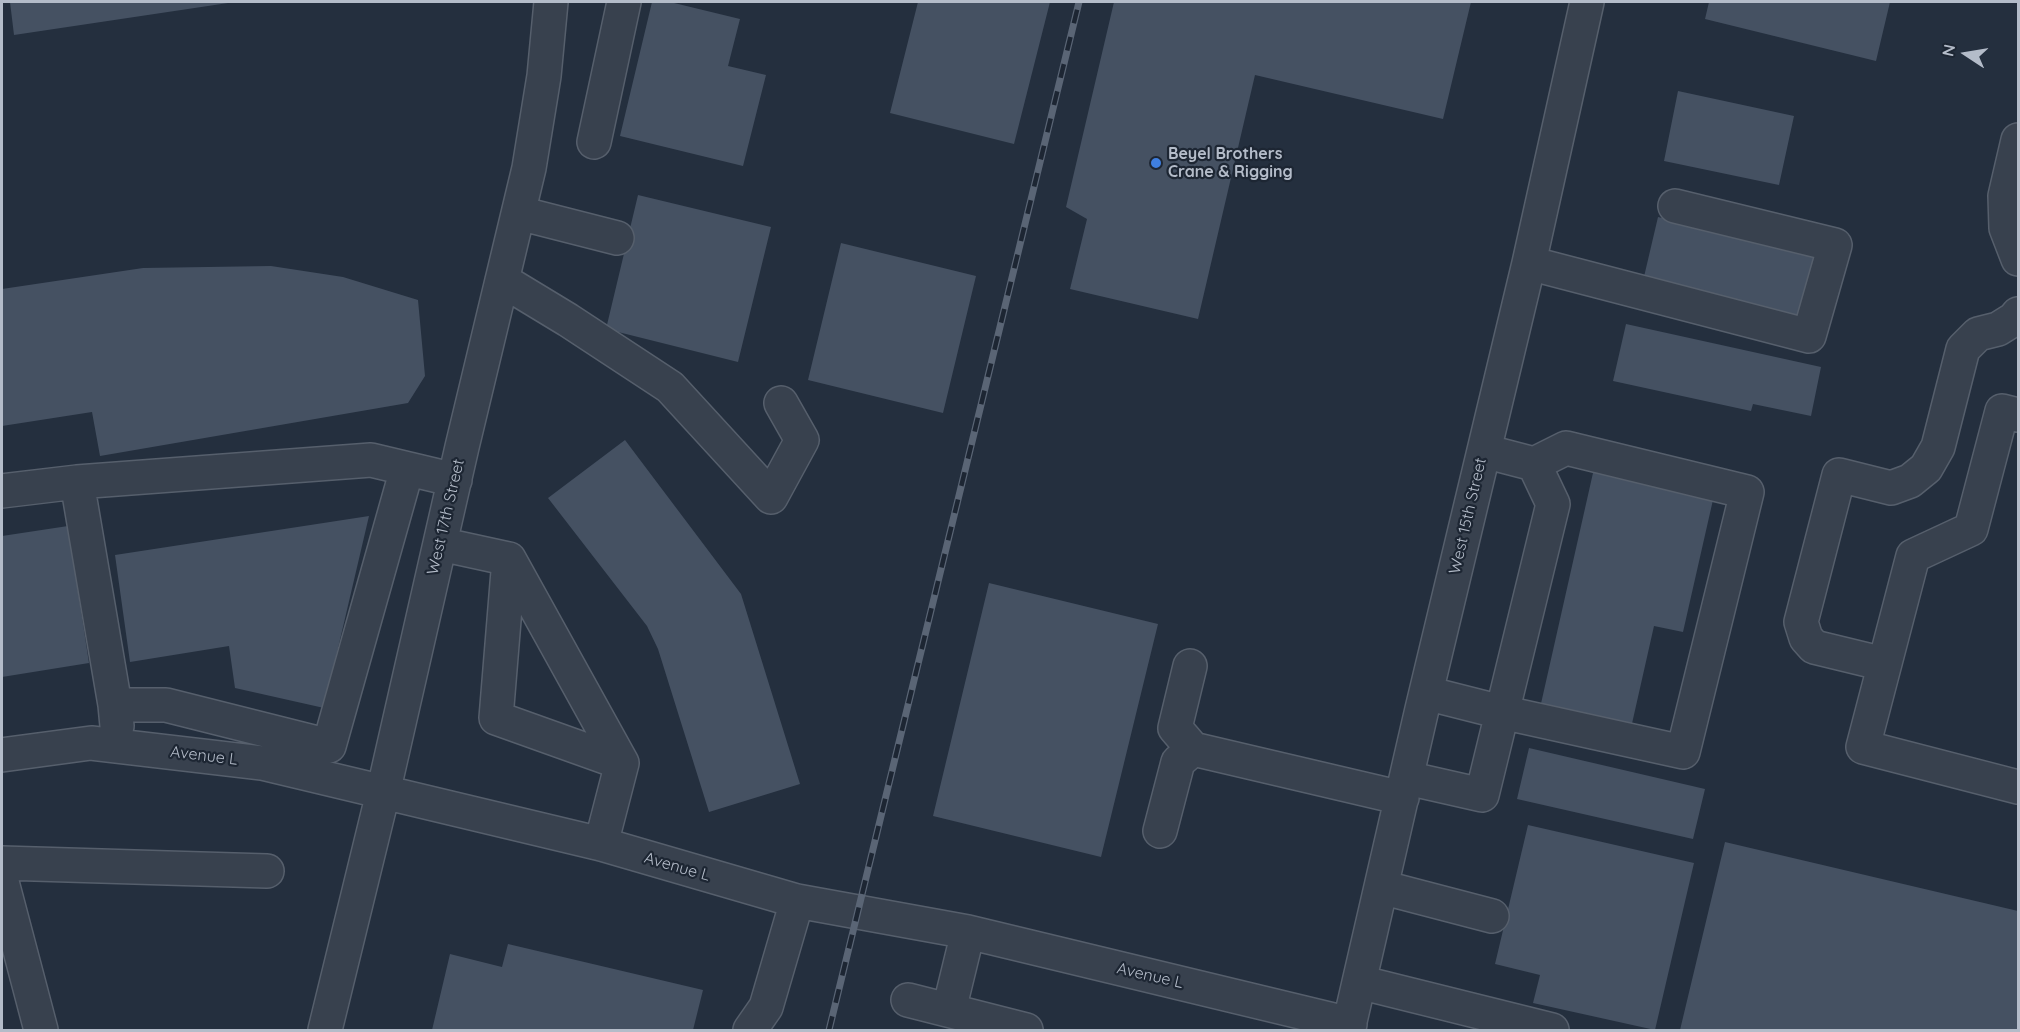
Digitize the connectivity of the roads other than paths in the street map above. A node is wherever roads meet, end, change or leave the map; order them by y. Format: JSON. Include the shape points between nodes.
{"nodes":[{"id":1,"x":551,"y":2,"type":"edge"},
{"id":2,"x":624,"y":2,"type":"edge"},
{"id":3,"x":1587,"y":2,"type":"edge"},
{"id":4,"x":2019,"y":140,"type":"edge"},
{"id":5,"x":594,"y":142,"type":"dead end"},
{"id":6,"x":1675,"y":206,"type":"dead end"},
{"id":7,"x":519,"y":213,"type":"junction"},
{"id":8,"x":617,"y":238,"type":"dead end"},
{"id":9,"x":2019,"y":259,"type":"edge"},
{"id":10,"x":1529,"y":263,"type":"junction"},
{"id":11,"x":502,"y":280,"type":"junction"},
{"id":12,"x":2019,"y":314,"type":"edge"},
{"id":13,"x":781,"y":403,"type":"dead end"},
{"id":14,"x":2019,"y":416,"type":"edge"},
{"id":15,"x":1484,"y":451,"type":"junction"},
{"id":16,"x":1534,"y":464,"type":"junction"},
{"id":17,"x":407,"y":469,"type":"junction"},
{"id":18,"x":455,"y":480,"type":"junction"},
{"id":19,"x":77,"y":482,"type":"junction"},
{"id":20,"x":2,"y":491,"type":"edge"},
{"id":21,"x":440,"y":544,"type":"junction"},
{"id":22,"x":509,"y":558,"type":"junction"},
{"id":23,"x":1884,"y":664,"type":"junction"},
{"id":24,"x":1190,"y":666,"type":"dead end"},
{"id":25,"x":1426,"y":693,"type":"junction"},
{"id":26,"x":115,"y":705,"type":"junction"},
{"id":27,"x":1501,"y":712,"type":"junction"},
{"id":28,"x":119,"y":746,"type":"junction"},
{"id":29,"x":1193,"y":749,"type":"junction"},
{"id":30,"x":2,"y":755,"type":"edge"},
{"id":31,"x":622,"y":763,"type":"junction"},
{"id":32,"x":2019,"y":787,"type":"edge"},
{"id":33,"x":1404,"y":788,"type":"junction"},
{"id":34,"x":384,"y":793,"type":"junction"},
{"id":35,"x":1160,"y":831,"type":"dead end"},
{"id":36,"x":601,"y":844,"type":"junction"},
{"id":37,"x":2,"y":863,"type":"edge"},
{"id":38,"x":267,"y":871,"type":"dead end"},
{"id":39,"x":2,"y":882,"type":"edge"},
{"id":40,"x":1381,"y":887,"type":"junction"},
{"id":41,"x":797,"y":901,"type":"junction"},
{"id":42,"x":1492,"y":916,"type":"dead end"},
{"id":43,"x":968,"y":932,"type":"junction"},
{"id":44,"x":1359,"y":982,"type":"junction"},
{"id":45,"x":908,"y":1000,"type":"dead end"},
{"id":46,"x":949,"y":1010,"type":"junction"},
{"id":47,"x":1349,"y":1027,"type":"edge"},
{"id":48,"x":332,"y":1028,"type":"edge"},
{"id":49,"x":41,"y":1030,"type":"edge"},
{"id":50,"x":750,"y":1030,"type":"edge"},
{"id":51,"x":1026,"y":1030,"type":"edge"},
{"id":52,"x":1552,"y":1030,"type":"edge"}],
"edges":[{"from":1,"to":7,"type":"street","name":"West 17th Street","via":[[544,76]]},
{"from":2,"to":5,"type":"street"},
{"from":3,"to":10,"type":"street","name":"West 15th Street"},
{"from":4,"to":9,"type":"street","via":[[2005,196],[2006,228]]},
{"from":6,"to":10,"type":"street","via":[[1835,245],[1809,336]]},
{"from":7,"to":8,"type":"street"},
{"from":7,"to":11,"type":"street","name":"West 17th Street"},
{"from":10,"to":15,"type":"street","name":"West 15th Street"},
{"from":11,"to":13,"type":"street","via":[[670,387],[771,497],[802,440]]},
{"from":11,"to":18,"type":"street","name":"West 17th Street"},
{"from":12,"to":23,"type":"street","via":[[1998,328],[1978,334],[1963,349],[1938,447],[1926,468],[1910,481],[1891,488],[1839,475],[1802,622],[1806,638],[1815,647]]},
{"from":14,"to":23,"type":"street","via":[[2002,411],[1971,530],[1913,556]]},
{"from":15,"to":16,"type":"street"},
{"from":15,"to":25,"type":"street","name":"West 15th Street"},
{"from":16,"to":27,"type":"street","via":[[1553,504]]},
{"from":16,"to":27,"type":"street","via":[[1566,448],[1747,492],[1683,752]]},
{"from":17,"to":18,"type":"street"},
{"from":17,"to":19,"type":"street","via":[[371,460]]},
{"from":17,"to":26,"type":"street","via":[[329,746],[166,705]]},
{"from":18,"to":21,"type":"street","name":"West 17th Street"},
{"from":19,"to":20,"type":"street"},
{"from":19,"to":26,"type":"street"},
{"from":21,"to":22,"type":"street"},
{"from":21,"to":34,"type":"street","name":"West 17th Street"},
{"from":22,"to":31,"type":"street"},
{"from":22,"to":31,"type":"street","via":[[496,718]]},
{"from":23,"to":32,"type":"street","via":[[1863,747]]},
{"from":24,"to":29,"type":"street","via":[[1175,728]]},
{"from":25,"to":27,"type":"street"},
{"from":25,"to":33,"type":"street","name":"West 15th Street"},
{"from":26,"to":28,"type":"street"},
{"from":27,"to":33,"type":"street","via":[[1482,795]]},
{"from":28,"to":30,"type":"street","name":"Avenue L","via":[[91,743]]},
{"from":28,"to":34,"type":"street","name":"Avenue L","via":[[262,763]]},
{"from":29,"to":33,"type":"street"},
{"from":29,"to":35,"type":"street","via":[[1178,762]]},
{"from":31,"to":36,"type":"street"},
{"from":33,"to":40,"type":"street","name":"West 15th Street"},
{"from":34,"to":36,"type":"street","name":"Avenue L"},
{"from":34,"to":48,"type":"street","name":"West 17th Street"},
{"from":36,"to":41,"type":"street","name":"Avenue L"},
{"from":37,"to":38,"type":"street"},
{"from":39,"to":49,"type":"street"},
{"from":40,"to":42,"type":"street"},
{"from":40,"to":44,"type":"street","name":"West 15th Street"},
{"from":41,"to":43,"type":"street","name":"Avenue L"},
{"from":41,"to":50,"type":"street","via":[[766,1007]]},
{"from":43,"to":46,"type":"street"},
{"from":43,"to":47,"type":"street","name":"Avenue L"},
{"from":44,"to":47,"type":"street","name":"West 15th Street"},
{"from":44,"to":52,"type":"street"},
{"from":45,"to":46,"type":"street"},
{"from":46,"to":51,"type":"street"}]}
